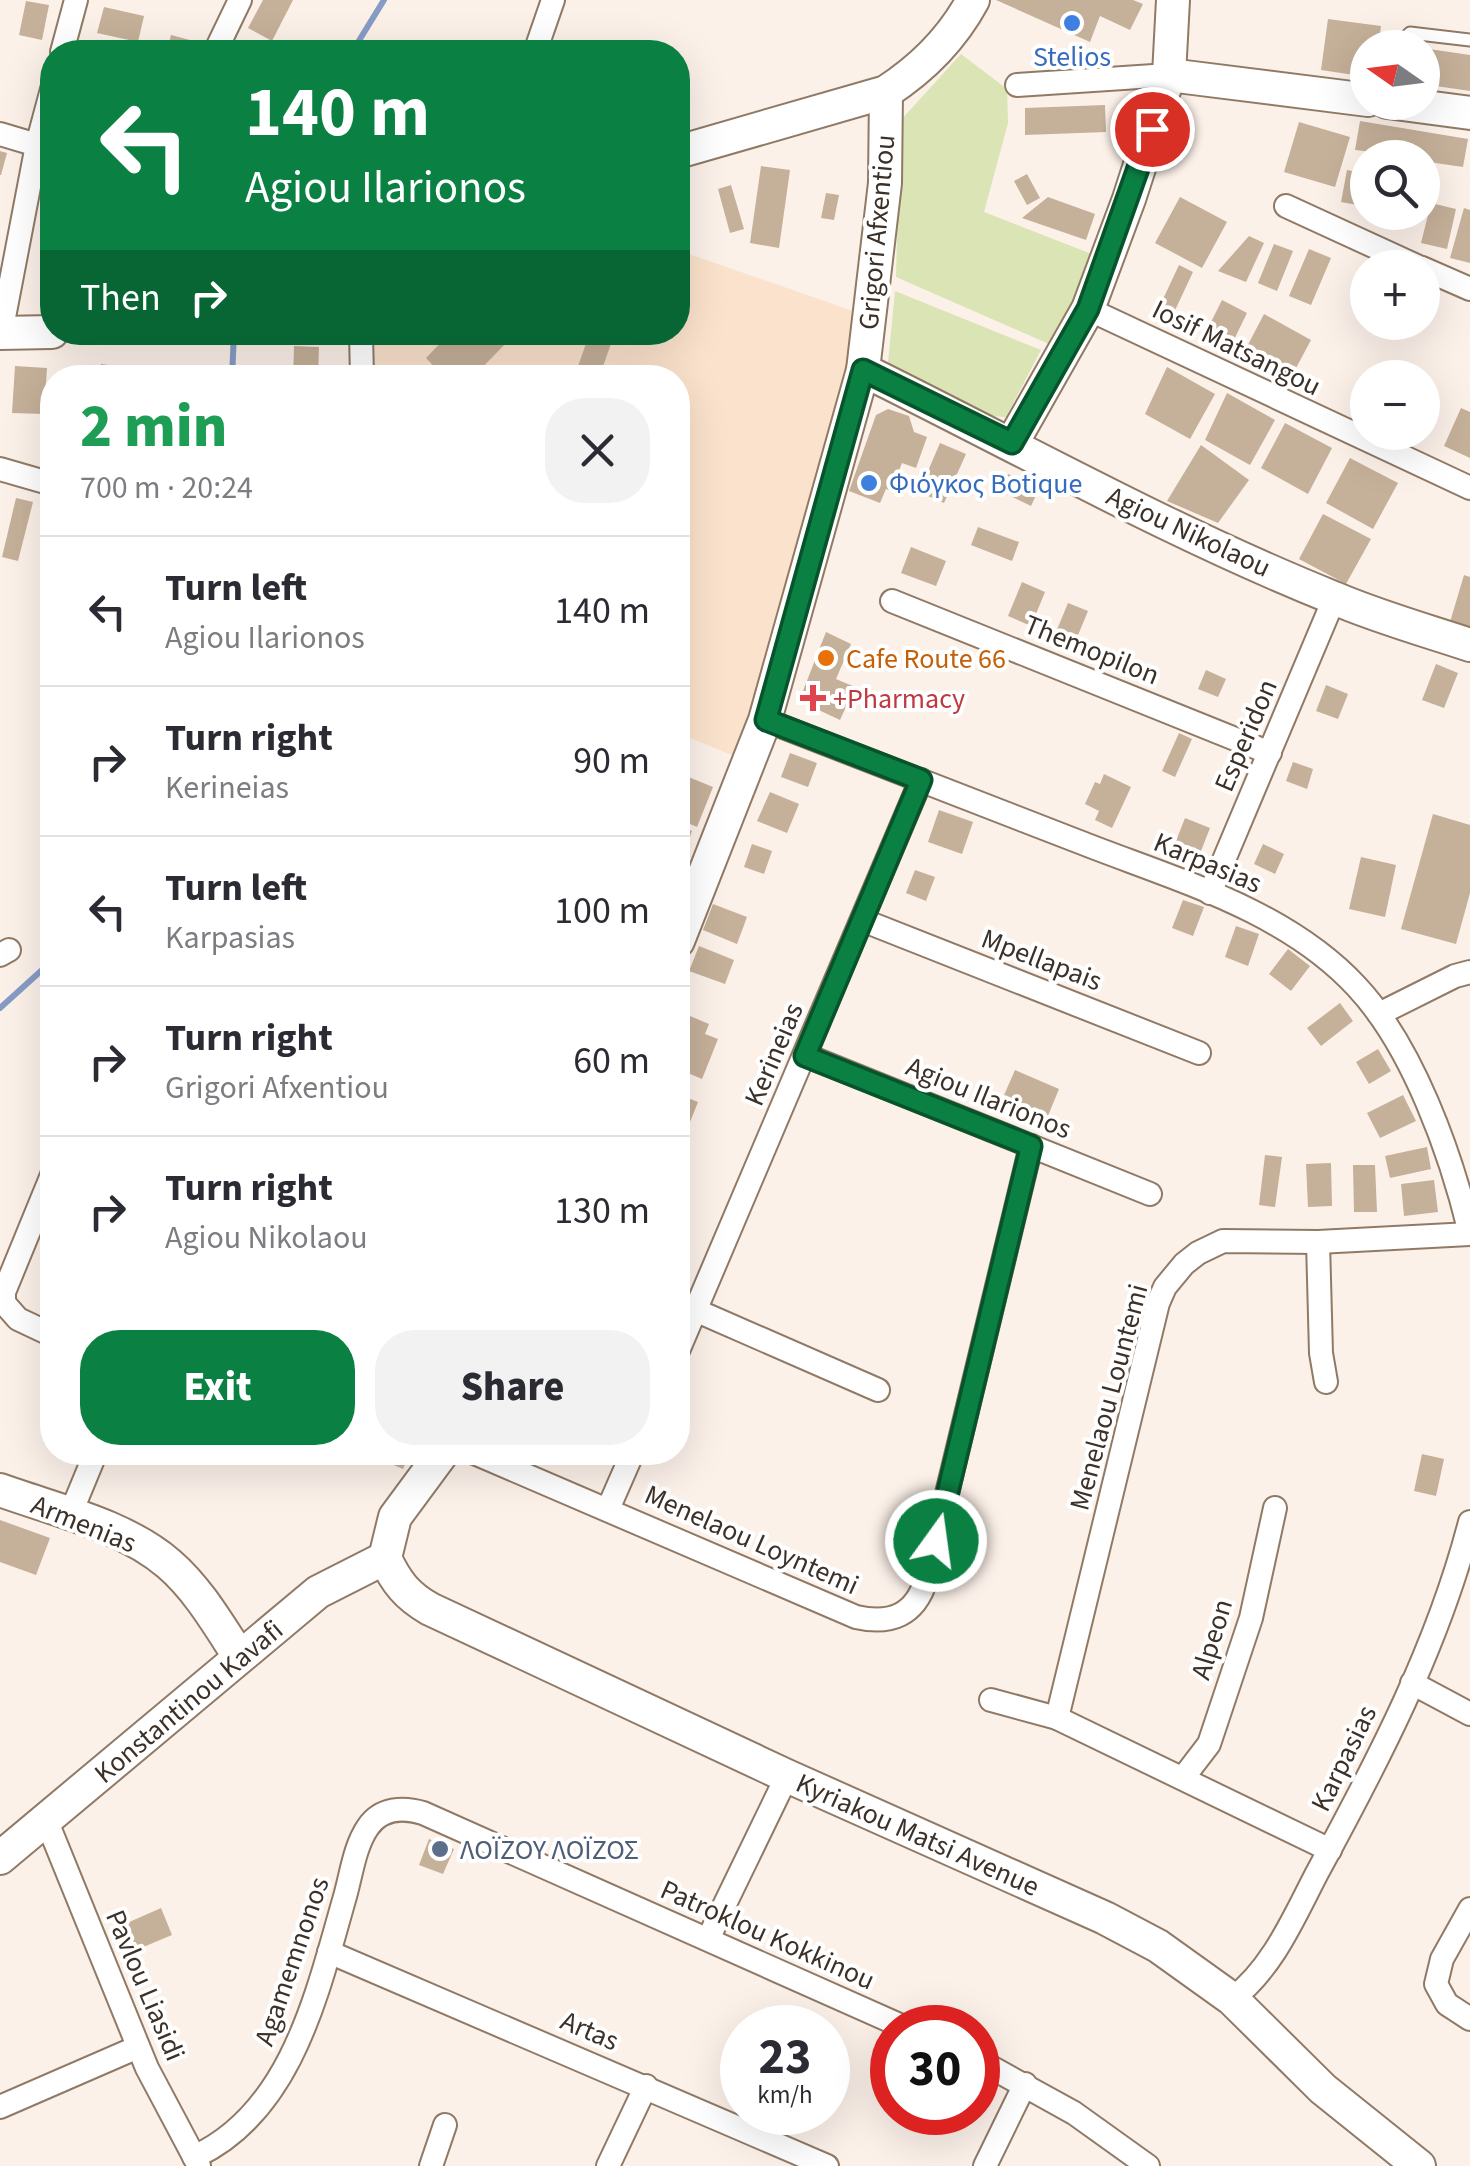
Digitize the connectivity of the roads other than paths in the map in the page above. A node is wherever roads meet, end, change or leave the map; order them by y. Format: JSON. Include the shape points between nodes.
{"nodes":[{"id":1,"x":76,"y":0,"type":"edge"},
{"id":2,"x":240,"y":0,"type":"edge"},
{"id":3,"x":553,"y":0,"type":"edge"},
{"id":4,"x":972,"y":0,"type":"edge"},
{"id":5,"x":1173,"y":0,"type":"edge"},
{"id":6,"x":1440,"y":36,"type":"edge"},
{"id":7,"x":65,"y":40,"type":"edge"},
{"id":8,"x":221,"y":40,"type":"edge"},
{"id":9,"x":538,"y":40,"type":"edge"},
{"id":10,"x":1470,"y":40,"type":"edge"},
{"id":11,"x":1169,"y":75,"type":"junction"},
{"id":12,"x":1017,"y":86,"type":"dead end"},
{"id":13,"x":886,"y":92,"type":"junction"},
{"id":14,"x":1350,"y":98,"type":"edge"},
{"id":15,"x":1440,"y":109,"type":"edge"},
{"id":16,"x":1470,"y":113,"type":"edge"},
{"id":17,"x":0,"y":134,"type":"edge"},
{"id":18,"x":40,"y":137,"type":"edge"},
{"id":19,"x":38,"y":145,"type":"junction"},
{"id":20,"x":690,"y":149,"type":"edge"},
{"id":21,"x":1286,"y":206,"type":"dead end"},
{"id":22,"x":9,"y":239,"type":"edge"},
{"id":23,"x":1383,"y":250,"type":"edge"},
{"id":24,"x":1440,"y":276,"type":"edge"},
{"id":25,"x":1470,"y":289,"type":"edge"},
{"id":26,"x":1088,"y":309,"type":"junction"},
{"id":27,"x":40,"y":332,"type":"edge"},
{"id":28,"x":1,"y":333,"type":"edge"},
{"id":29,"x":863,"y":370,"type":"junction"},
{"id":30,"x":1012,"y":443,"type":"junction"},
{"id":31,"x":0,"y":469,"type":"edge"},
{"id":32,"x":40,"y":481,"type":"edge"},
{"id":33,"x":1470,"y":488,"type":"edge"},
{"id":34,"x":1334,"y":599,"type":"junction"},
{"id":35,"x":892,"y":601,"type":"dead end"},
{"id":36,"x":1470,"y":646,"type":"edge"},
{"id":37,"x":766,"y":720,"type":"junction"},
{"id":38,"x":1270,"y":753,"type":"junction"},
{"id":39,"x":921,"y":780,"type":"junction"},
{"id":40,"x":1210,"y":894,"type":"junction"},
{"id":41,"x":690,"y":903,"type":"edge"},
{"id":42,"x":862,"y":920,"type":"junction"},
{"id":43,"x":1470,"y":972,"type":"edge"},
{"id":44,"x":1379,"y":1014,"type":"junction"},
{"id":45,"x":1200,"y":1053,"type":"dead end"},
{"id":46,"x":805,"y":1056,"type":"junction"},
{"id":47,"x":1031,"y":1146,"type":"junction"},
{"id":48,"x":1150,"y":1194,"type":"dead end"},
{"id":49,"x":40,"y":1204,"type":"edge"},
{"id":50,"x":1470,"y":1233,"type":"edge"},
{"id":51,"x":1318,"y":1242,"type":"junction"},
{"id":52,"x":696,"y":1310,"type":"junction"},
{"id":53,"x":690,"y":1324,"type":"edge"},
{"id":54,"x":40,"y":1329,"type":"edge"},
{"id":55,"x":1326,"y":1382,"type":"dead end"},
{"id":56,"x":878,"y":1390,"type":"dead end"},
{"id":57,"x":91,"y":1465,"type":"edge"},
{"id":58,"x":433,"y":1465,"type":"edge"},
{"id":59,"x":503,"y":1465,"type":"edge"},
{"id":60,"x":627,"y":1465,"type":"edge"},
{"id":61,"x":0,"y":1490,"type":"edge"},
{"id":62,"x":1275,"y":1508,"type":"dead end"},
{"id":63,"x":608,"y":1509,"type":"junction"},
{"id":64,"x":70,"y":1515,"type":"junction"},
{"id":65,"x":1470,"y":1522,"type":"edge"},
{"id":66,"x":385,"y":1558,"type":"junction"},
{"id":67,"x":239,"y":1656,"type":"junction"},
{"id":68,"x":1412,"y":1683,"type":"junction"},
{"id":69,"x":991,"y":1700,"type":"dead end"},
{"id":70,"x":1470,"y":1714,"type":"edge"},
{"id":71,"x":1057,"y":1718,"type":"junction"},
{"id":72,"x":787,"y":1776,"type":"junction"},
{"id":73,"x":1183,"y":1778,"type":"junction"},
{"id":74,"x":384,"y":1812,"type":"joint"},
{"id":75,"x":46,"y":1822,"type":"junction"},
{"id":76,"x":1330,"y":1850,"type":"junction"},
{"id":77,"x":0,"y":1858,"type":"edge"},
{"id":78,"x":1470,"y":1909,"type":"edge"},
{"id":79,"x":708,"y":1940,"type":"junction"},
{"id":80,"x":329,"y":1952,"type":"junction"},
{"id":81,"x":1232,"y":1999,"type":"junction"},
{"id":82,"x":870,"y":2012,"type":"edge"},
{"id":83,"x":1470,"y":2018,"type":"edge"},
{"id":84,"x":138,"y":2047,"type":"junction"},
{"id":85,"x":1000,"y":2071,"type":"edge"},
{"id":86,"x":1026,"y":2084,"type":"junction"},
{"id":87,"x":646,"y":2086,"type":"junction"},
{"id":88,"x":0,"y":2107,"type":"edge"},
{"id":89,"x":445,"y":2125,"type":"dead end"},
{"id":90,"x":196,"y":2162,"type":"edge"},
{"id":91,"x":431,"y":2166,"type":"edge"},
{"id":92,"x":608,"y":2166,"type":"edge"},
{"id":93,"x":827,"y":2166,"type":"edge"},
{"id":94,"x":985,"y":2166,"type":"edge"},
{"id":95,"x":1148,"y":2166,"type":"edge"},
{"id":96,"x":1419,"y":2166,"type":"edge"}],
"edges":[{"from":1,"to":7,"type":"street"},
{"from":2,"to":8,"type":"street"},
{"from":3,"to":9,"type":"street"},
{"from":4,"to":13,"type":"street","via":[[941,47]]},
{"from":5,"to":11,"type":"street"},
{"from":6,"to":10,"type":"lane"},
{"from":11,"to":12,"type":"street"},
{"from":11,"to":14,"type":"street"},
{"from":11,"to":26,"type":"street"},
{"from":13,"to":20,"type":"street"},
{"from":13,"to":29,"type":"street","name":"Grigori Afxentiou","via":[[886,183]]},
{"from":15,"to":16,"type":"street"},
{"from":17,"to":19,"type":"street"},
{"from":18,"to":19,"type":"street"},
{"from":19,"to":22,"type":"street"},
{"from":21,"to":23,"type":"street"},
{"from":22,"to":28,"type":"street"},
{"from":24,"to":25,"type":"street"},
{"from":26,"to":30,"type":"street"},
{"from":26,"to":33,"type":"street","name":"Iosif Matsangou"},
{"from":27,"to":28,"type":"street"},
{"from":29,"to":30,"type":"street","name":"Agiou Nikolaou"},
{"from":29,"to":37,"type":"street","name":"Grigori Afxentiou"},
{"from":30,"to":34,"type":"street","name":"Agiou Nikolaou","via":[[1058,471]]},
{"from":31,"to":32,"type":"street"},
{"from":34,"to":36,"type":"street","name":"Agiou Nikolaou"},
{"from":34,"to":38,"type":"street","name":"Esperidon"},
{"from":35,"to":38,"type":"street","name":"Themopilon"},
{"from":37,"to":39,"type":"street","name":"Karpasias"},
{"from":37,"to":41,"type":"street","name":"Grigori Afxentiou"},
{"from":38,"to":40,"type":"street","name":"Esperidon"},
{"from":39,"to":40,"type":"street","name":"Karpasias"},
{"from":39,"to":42,"type":"street","name":"Kerineias"},
{"from":40,"to":44,"type":"street","name":"Karpasias","via":[[1306,942]]},
{"from":42,"to":45,"type":"street","name":"Mpellapais"},
{"from":42,"to":46,"type":"street","name":"Kerineias"},
{"from":43,"to":44,"type":"street"},
{"from":44,"to":50,"type":"street","name":"Karpasias","via":[[1420,1088]]},
{"from":46,"to":47,"type":"street","name":"Agiou Ilarionos"},
{"from":46,"to":52,"type":"street","name":"Kerineias"},
{"from":47,"to":48,"type":"street","name":"Agiou Ilarionos"},
{"from":47,"to":63,"type":"street","name":"Menelaou Loyntemi","via":[[916,1604],[878,1621],[856,1617]]},
{"from":49,"to":54,"type":"street","via":[[4,1304]]},
{"from":50,"to":51,"type":"street","name":"Menelaou Lountemi"},
{"from":51,"to":55,"type":"street"},
{"from":51,"to":71,"type":"street","name":"Menelaou Lountemi","via":[[1224,1241],[1198,1252],[1165,1287]]},
{"from":52,"to":53,"type":"street","name":"Kerineias"},
{"from":52,"to":56,"type":"street"},
{"from":57,"to":64,"type":"street"},
{"from":58,"to":66,"type":"street","via":[[395,1518]]},
{"from":59,"to":63,"type":"street","name":"Menelaou Loyntemi"},
{"from":60,"to":63,"type":"street"},
{"from":61,"to":64,"type":"street","name":"Armenias"},
{"from":62,"to":73,"type":"street","name":"Alpeon","via":[[1251,1618],[1209,1744]]},
{"from":64,"to":67,"type":"street","name":"Armenias","via":[[168,1562]]},
{"from":65,"to":68,"type":"street","name":"Karpasias"},
{"from":66,"to":67,"type":"street","name":"Konstantinou Kavafi","via":[[318,1592]]},
{"from":66,"to":72,"type":"street","name":"Kyriakou Matsi Avenue","via":[[396,1583],[414,1600]]},
{"from":67,"to":75,"type":"street","name":"Konstantinou Kavafi"},
{"from":68,"to":70,"type":"street"},
{"from":68,"to":76,"type":"street","name":"Karpasias"},
{"from":69,"to":71,"type":"street"},
{"from":71,"to":73,"type":"street"},
{"from":72,"to":79,"type":"street"},
{"from":72,"to":81,"type":"street","name":"Kyriakou Matsi Avenue","via":[[1132,1931]]},
{"from":73,"to":76,"type":"street"},
{"from":74,"to":79,"type":"street","name":"Patroklou Kokkinou","via":[[423,1814]]},
{"from":74,"to":80,"type":"street","name":"Agamemnonos","via":[[366,1828]]},
{"from":75,"to":77,"type":"street","name":"Konstantinou Kavafi"},
{"from":75,"to":84,"type":"street","name":"Pavlou Liasidi"},
{"from":76,"to":81,"type":"street","name":"Karpasias","via":[[1273,1954]]},
{"from":78,"to":83,"type":"street","via":[[1436,1984],[1447,2004]]},
{"from":79,"to":82,"type":"street","name":"Patroklou Kokkinou"},
{"from":80,"to":87,"type":"street","name":"Artas"},
{"from":80,"to":90,"type":"street","name":"Agamemnonos","via":[[296,2048],[275,2084],[237,2131]]},
{"from":81,"to":96,"type":"street","name":"Kyriakou Matsi Avenue","via":[[1323,2089]]},
{"from":84,"to":88,"type":"street"},
{"from":84,"to":90,"type":"street","name":"Pavlou Liasidi"},
{"from":85,"to":86,"type":"street"},
{"from":86,"to":94,"type":"street"},
{"from":86,"to":95,"type":"street"},
{"from":87,"to":92,"type":"street"},
{"from":87,"to":93,"type":"street","name":"Artas"},
{"from":89,"to":91,"type":"street"}]}
